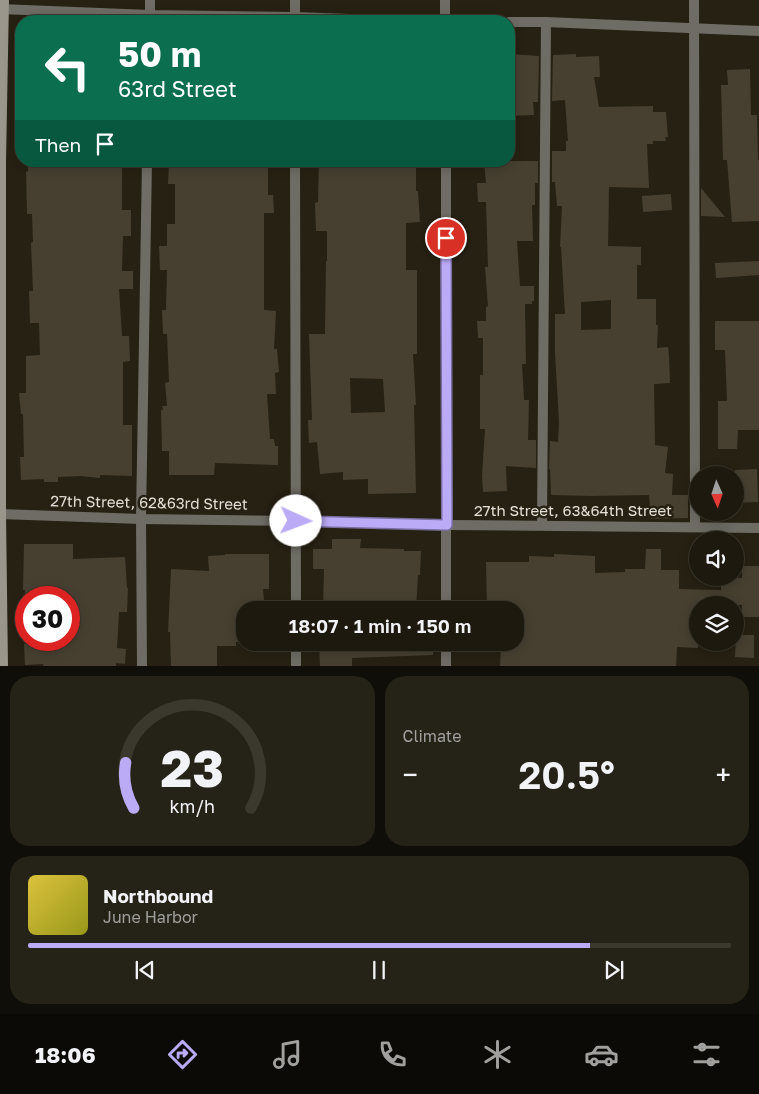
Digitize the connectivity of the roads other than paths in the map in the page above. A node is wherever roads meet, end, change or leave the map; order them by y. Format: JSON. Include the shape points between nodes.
{"nodes":[{"id":1,"x":150,"y":0,"type":"edge"},
{"id":2,"x":296,"y":0,"type":"edge"},
{"id":3,"x":445,"y":0,"type":"edge"},
{"id":4,"x":694,"y":0,"type":"edge"},
{"id":5,"x":3,"y":6,"type":"edge"},
{"id":6,"x":113,"y":15,"type":"edge"},
{"id":7,"x":150,"y":15,"type":"edge"},
{"id":8,"x":296,"y":15,"type":"edge"},
{"id":9,"x":445,"y":15,"type":"edge"},
{"id":10,"x":515,"y":22,"type":"edge"},
{"id":11,"x":546,"y":22,"type":"junction"},
{"id":12,"x":693,"y":29,"type":"junction"},
{"id":13,"x":759,"y":31,"type":"edge"},
{"id":14,"x":1,"y":162,"type":"edge"},
{"id":15,"x":147,"y":167,"type":"edge"},
{"id":16,"x":296,"y":167,"type":"edge"},
{"id":17,"x":446,"y":167,"type":"edge"},
{"id":18,"x":1,"y":431,"type":"edge"},
{"id":19,"x":0,"y":514,"type":"edge"},
{"id":20,"x":141,"y":519,"type":"junction"},
{"id":21,"x":296,"y":521,"type":"junction"},
{"id":22,"x":447,"y":525,"type":"junction"},
{"id":23,"x":542,"y":525,"type":"junction"},
{"id":24,"x":695,"y":527,"type":"junction"},
{"id":25,"x":759,"y":528,"type":"edge"},
{"id":26,"x":296,"y":601,"type":"edge"},
{"id":27,"x":446,"y":601,"type":"edge"},
{"id":28,"x":296,"y":651,"type":"edge"},
{"id":29,"x":446,"y":651,"type":"edge"},
{"id":30,"x":3,"y":666,"type":"edge"},
{"id":31,"x":142,"y":666,"type":"edge"},
{"id":32,"x":296,"y":666,"type":"edge"},
{"id":33,"x":446,"y":666,"type":"edge"}],
"edges":[{"from":1,"to":7,"type":"street"},
{"from":2,"to":8,"type":"street"},
{"from":3,"to":9,"type":"street"},
{"from":4,"to":12,"type":"street"},
{"from":5,"to":6,"type":"street"},
{"from":5,"to":14,"type":"main road"},
{"from":10,"to":11,"type":"street"},
{"from":11,"to":12,"type":"street"},
{"from":11,"to":23,"type":"street"},
{"from":12,"to":13,"type":"street"},
{"from":12,"to":24,"type":"street"},
{"from":14,"to":18,"type":"main road"},
{"from":15,"to":20,"type":"street"},
{"from":16,"to":21,"type":"street"},
{"from":17,"to":22,"type":"street"},
{"from":18,"to":19,"type":"main road"},
{"from":19,"to":20,"type":"street","name":"27th Street, 62&63rd Street"},
{"from":19,"to":30,"type":"main road"},
{"from":20,"to":21,"type":"street","name":"27th Street, 62&63rd Street"},
{"from":20,"to":31,"type":"street"},
{"from":21,"to":22,"type":"street","name":"27th Street, 62&63rd Street"},
{"from":21,"to":26,"type":"street"},
{"from":22,"to":23,"type":"street","name":"27th Street, 63&64th Street"},
{"from":22,"to":27,"type":"street"},
{"from":23,"to":24,"type":"street","name":"27th Street, 63&64th Street"},
{"from":24,"to":25,"type":"street","name":"27th Street, 63&64th Street"},
{"from":28,"to":32,"type":"street"},
{"from":29,"to":33,"type":"street"}]}
